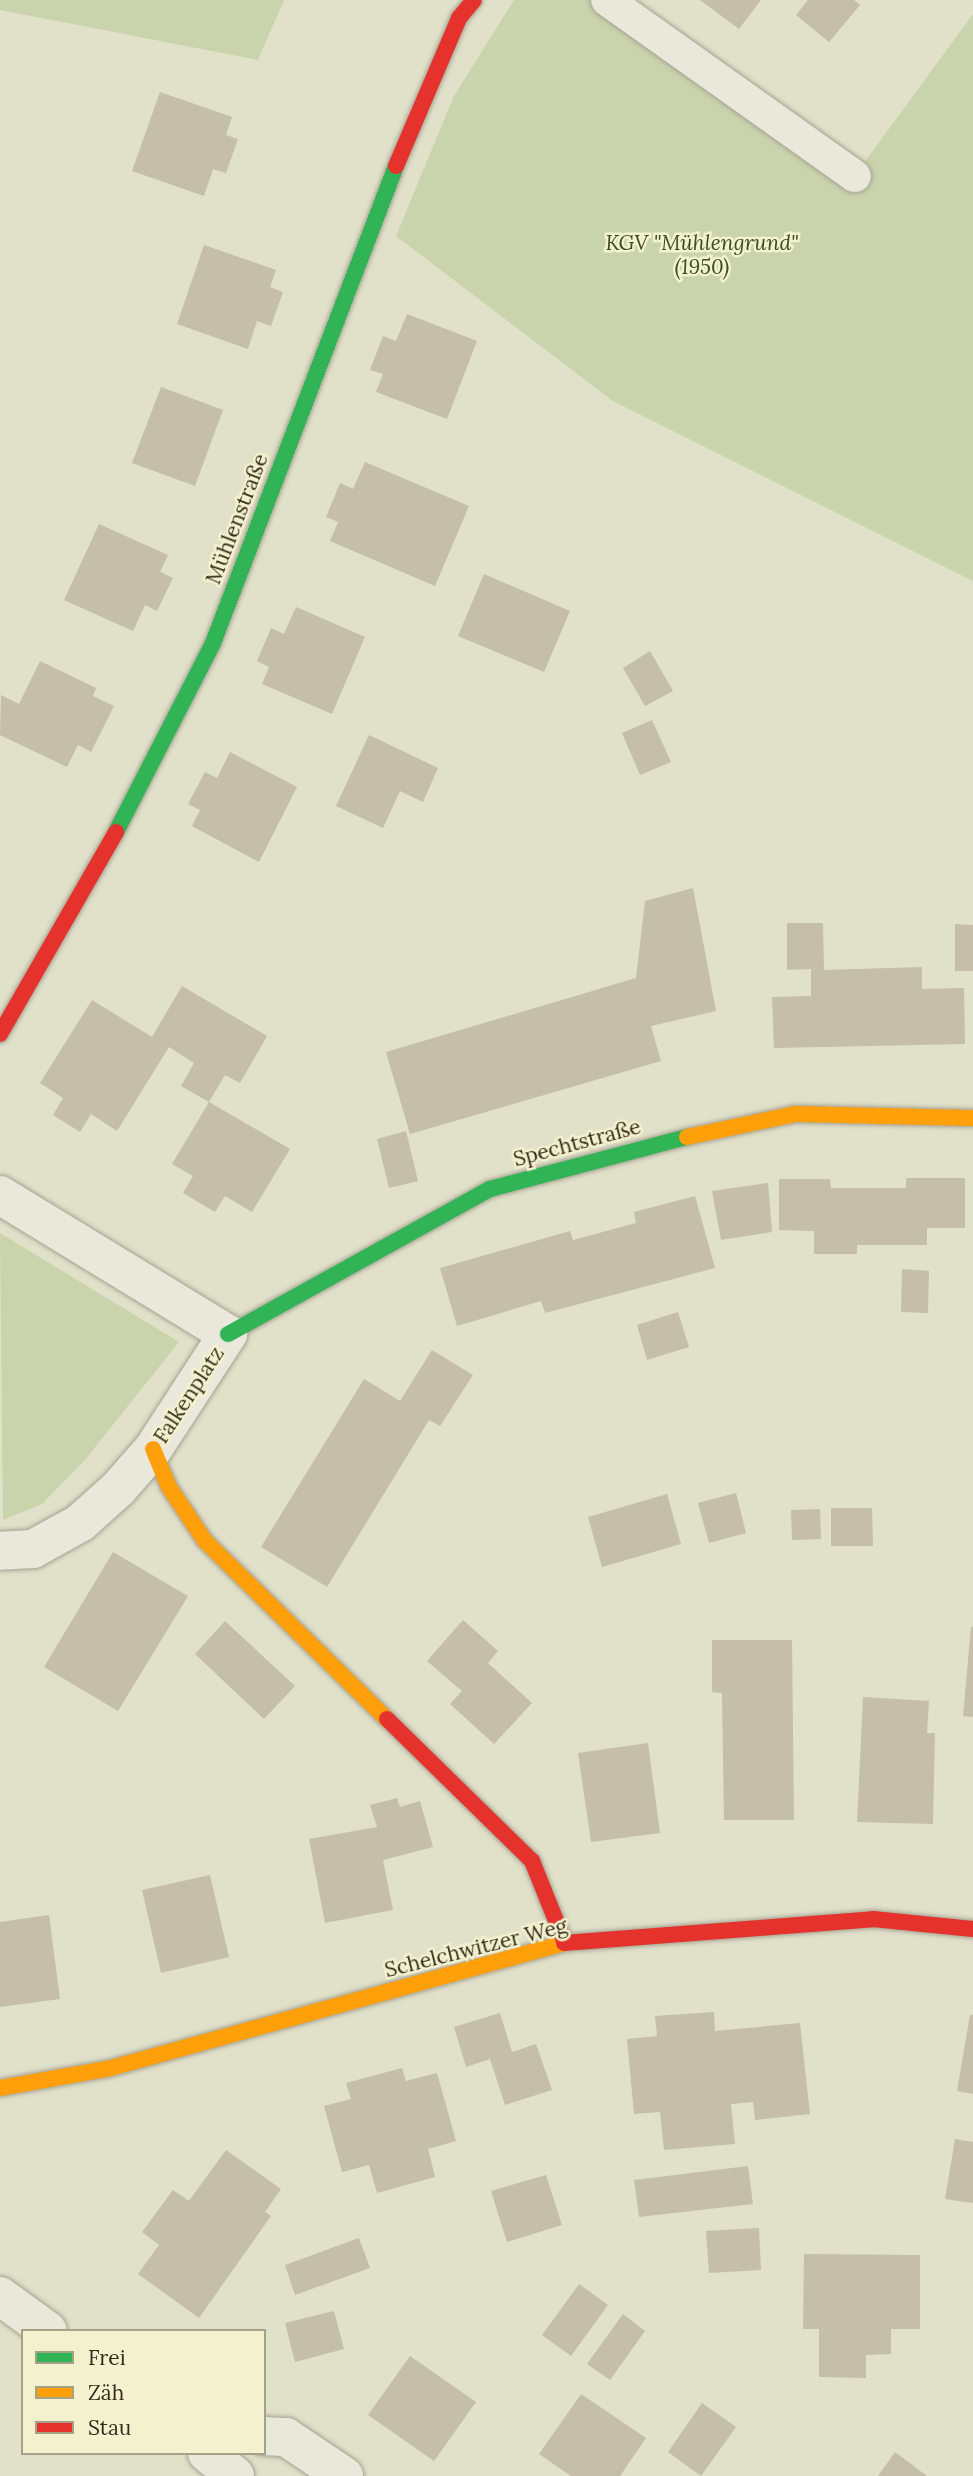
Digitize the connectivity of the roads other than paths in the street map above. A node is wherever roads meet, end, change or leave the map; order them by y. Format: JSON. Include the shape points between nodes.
{"nodes":[{"id":1,"x":474,"y":0,"type":"edge"},
{"id":2,"x":607,"y":0,"type":"edge"},
{"id":3,"x":855,"y":176,"type":"dead end"},
{"id":4,"x":0,"y":1034,"type":"edge"},
{"id":5,"x":973,"y":1118,"type":"edge"},
{"id":6,"x":0,"y":1195,"type":"edge"},
{"id":7,"x":228,"y":1334,"type":"junction"},
{"id":8,"x":153,"y":1449,"type":"junction"},
{"id":9,"x":0,"y":1551,"type":"edge"},
{"id":10,"x":973,"y":1929,"type":"edge"},
{"id":11,"x":565,"y":1943,"type":"junction"},
{"id":12,"x":0,"y":2088,"type":"edge"},
{"id":13,"x":0,"y":2296,"type":"edge"},
{"id":14,"x":45,"y":2329,"type":"edge"},
{"id":15,"x":266,"y":2436,"type":"edge"},
{"id":16,"x":344,"y":2476,"type":"edge"}],
"edges":[{"from":1,"to":4,"type":"street","name":"Mühlenstraße","via":[[459,18],[374,219],[213,643],[133,802]]},
{"from":2,"to":3,"type":"lane"},
{"from":5,"to":7,"type":"street","name":"Spechtstraße","via":[[795,1115],[643,1146],[490,1189]]},
{"from":6,"to":7,"type":"street","name":"Falkenplatz"},
{"from":7,"to":8,"type":"street","name":"Falkenplatz"},
{"from":8,"to":9,"type":"street","name":"Falkenplatz","via":[[80,1523],[33,1549]]},
{"from":8,"to":11,"type":"street","via":[[169,1487],[205,1541],[532,1861]]},
{"from":10,"to":11,"type":"street","name":"Schelchwitzer Weg","via":[[873,1919]]},
{"from":11,"to":12,"type":"street","name":"Schelchwitzer Weg","via":[[107,2070]]},
{"from":13,"to":14,"type":"street"},
{"from":15,"to":16,"type":"street","via":[[286,2437]]}]}
